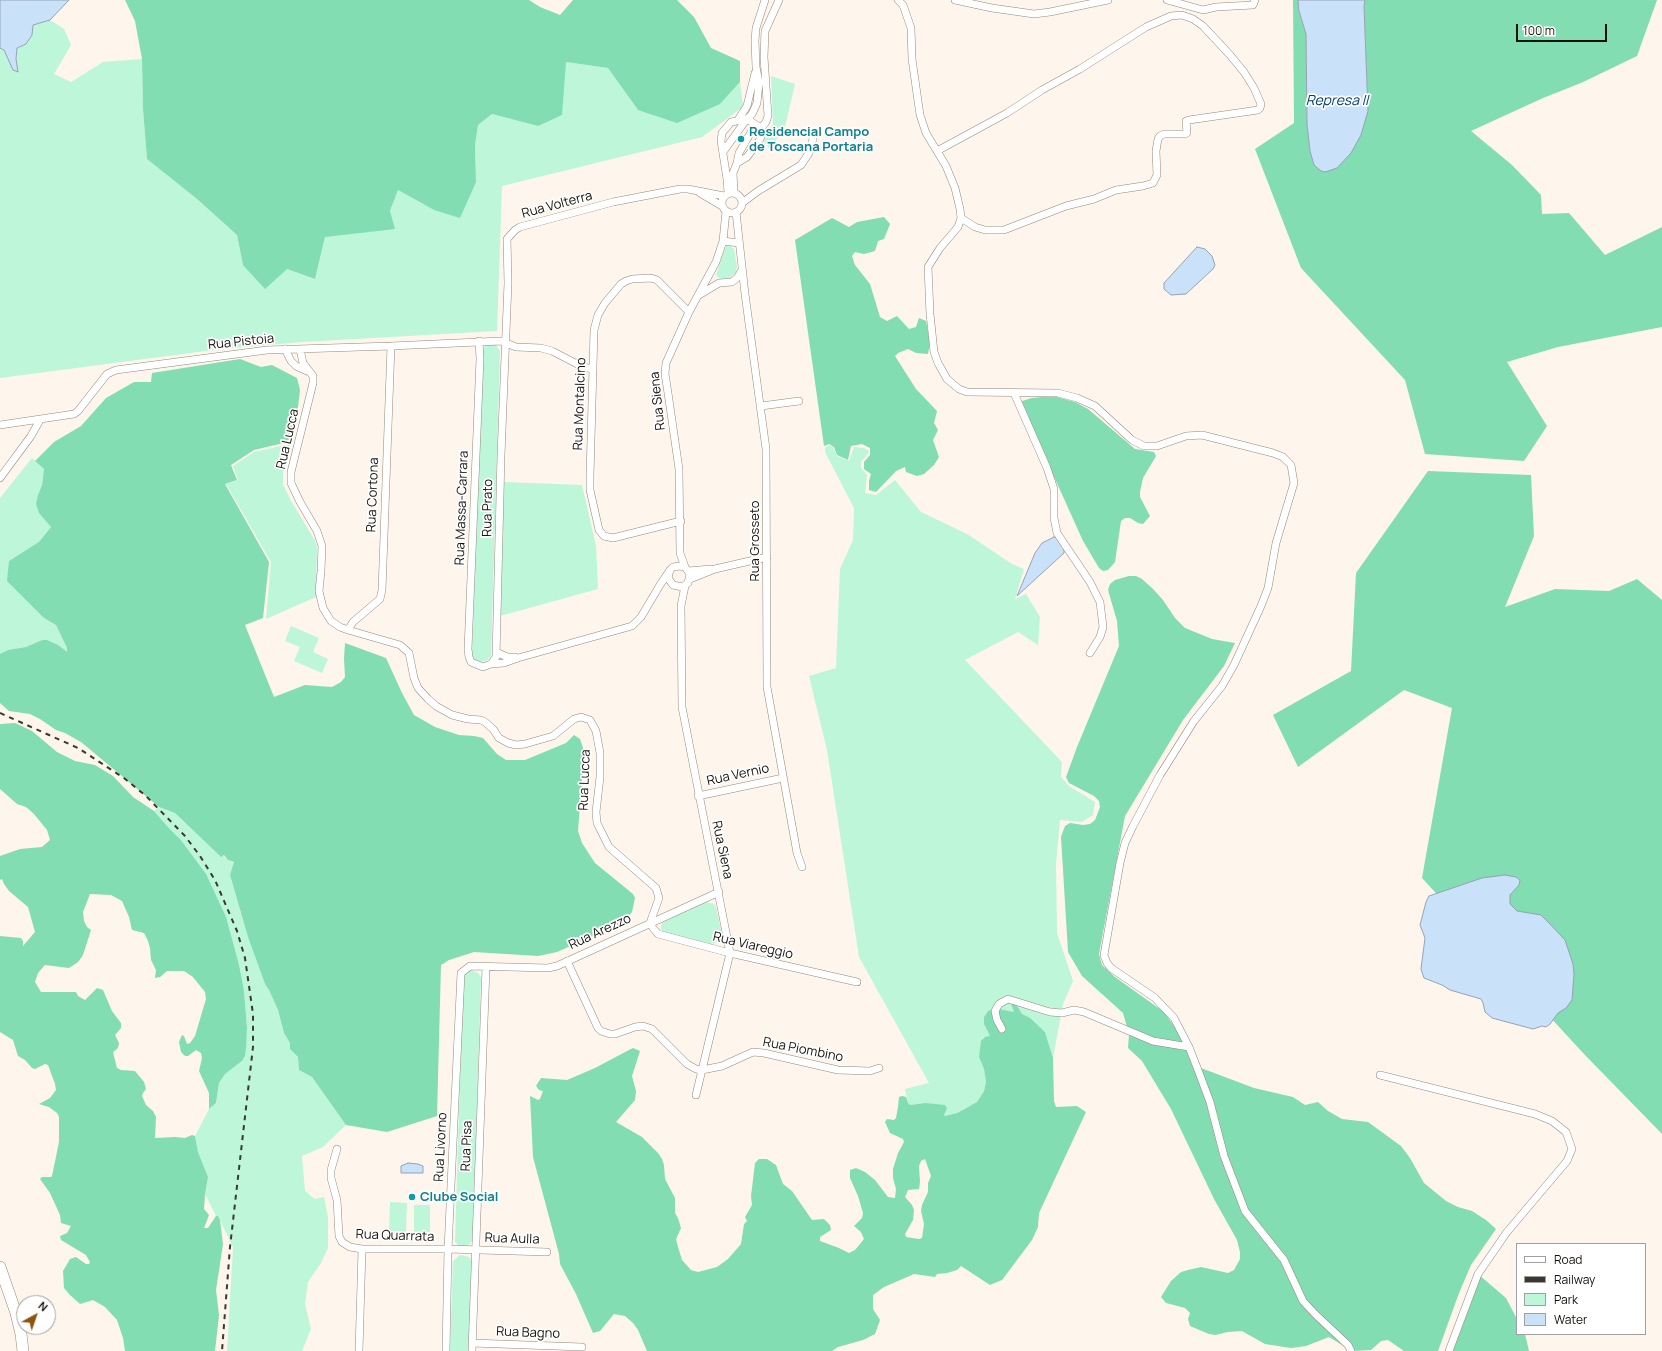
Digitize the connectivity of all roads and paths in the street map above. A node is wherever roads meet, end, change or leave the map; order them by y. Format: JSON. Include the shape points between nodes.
{"nodes":[{"id":1,"x":765,"y":0,"type":"edge"},
{"id":2,"x":779,"y":0,"type":"edge"},
{"id":3,"x":901,"y":0,"type":"edge"},
{"id":4,"x":955,"y":0,"type":"edge"},
{"id":5,"x":1108,"y":0,"type":"edge"},
{"id":6,"x":1167,"y":0,"type":"edge"},
{"id":7,"x":1255,"y":0,"type":"edge"},
{"id":8,"x":756,"y":28,"type":"junction"},
{"id":9,"x":766,"y":31,"type":"junction"},
{"id":10,"x":755,"y":57,"type":"junction"},
{"id":11,"x":764,"y":58,"type":"junction"},
{"id":12,"x":756,"y":67,"type":"junction"},
{"id":13,"x":747,"y":119,"type":"junction"},
{"id":14,"x":738,"y":120,"type":"junction"},
{"id":15,"x":761,"y":128,"type":"junction"},
{"id":16,"x":814,"y":135,"type":"dead end"},
{"id":17,"x":937,"y":151,"type":"junction"},
{"id":18,"x":723,"y":152,"type":"junction"},
{"id":19,"x":737,"y":163,"type":"junction"},
{"id":20,"x":695,"y":190,"type":"junction"},
{"id":21,"x":758,"y":191,"type":"junction"},
{"id":22,"x":731,"y":194,"type":"junction"},
{"id":23,"x":742,"y":203,"type":"junction"},
{"id":24,"x":724,"y":208,"type":"junction"},
{"id":25,"x":736,"y":212,"type":"junction"},
{"id":26,"x":961,"y":218,"type":"junction"},
{"id":27,"x":722,"y":241,"type":"junction"},
{"id":28,"x":738,"y":243,"type":"junction"},
{"id":29,"x":742,"y":270,"type":"junction"},
{"id":30,"x":711,"y":271,"type":"junction"},
{"id":31,"x":732,"y":282,"type":"junction"},
{"id":32,"x":719,"y":284,"type":"junction"},
{"id":33,"x":745,"y":294,"type":"junction"},
{"id":34,"x":699,"y":295,"type":"junction"},
{"id":35,"x":689,"y":312,"type":"junction"},
{"id":36,"x":479,"y":341,"type":"junction"},
{"id":37,"x":506,"y":342,"type":"junction"},
{"id":38,"x":391,"y":346,"type":"junction"},
{"id":39,"x":285,"y":349,"type":"junction"},
{"id":40,"x":300,"y":349,"type":"junction"},
{"id":41,"x":593,"y":369,"type":"junction"},
{"id":42,"x":309,"y":371,"type":"junction"},
{"id":43,"x":1014,"y":393,"type":"junction"},
{"id":44,"x":799,"y":401,"type":"dead end"},
{"id":45,"x":760,"y":406,"type":"junction"},
{"id":46,"x":40,"y":420,"type":"junction"},
{"id":47,"x":0,"y":425,"type":"edge"},
{"id":48,"x":0,"y":478,"type":"edge"},
{"id":49,"x":681,"y":521,"type":"junction"},
{"id":50,"x":680,"y":553,"type":"junction"},
{"id":51,"x":767,"y":558,"type":"junction"},
{"id":52,"x":672,"y":569,"type":"junction"},
{"id":53,"x":687,"y":569,"type":"junction"},
{"id":54,"x":716,"y":569,"type":"junction"},
{"id":55,"x":690,"y":579,"type":"junction"},
{"id":56,"x":674,"y":586,"type":"junction"},
{"id":57,"x":685,"y":586,"type":"junction"},
{"id":58,"x":657,"y":593,"type":"junction"},
{"id":59,"x":681,"y":606,"type":"junction"},
{"id":60,"x":348,"y":630,"type":"junction"},
{"id":61,"x":496,"y":652,"type":"junction"},
{"id":62,"x":1090,"y":653,"type":"dead end"},
{"id":63,"x":518,"y":658,"type":"junction"},
{"id":64,"x":491,"y":664,"type":"junction"},
{"id":65,"x":783,"y":778,"type":"junction"},
{"id":66,"x":698,"y":796,"type":"junction"},
{"id":67,"x":802,"y":868,"type":"dead end"},
{"id":68,"x":719,"y":892,"type":"junction"},
{"id":69,"x":650,"y":923,"type":"junction"},
{"id":70,"x":730,"y":953,"type":"junction"},
{"id":71,"x":567,"y":961,"type":"junction"},
{"id":72,"x":486,"y":967,"type":"junction"},
{"id":73,"x":857,"y":982,"type":"dead end"},
{"id":74,"x":1002,"y":1029,"type":"dead end"},
{"id":75,"x":1189,"y":1047,"type":"junction"},
{"id":76,"x":879,"y":1068,"type":"dead end"},
{"id":77,"x":702,"y":1070,"type":"junction"},
{"id":78,"x":1380,"y":1075,"type":"dead end"},
{"id":79,"x":696,"y":1095,"type":"dead end"},
{"id":80,"x":337,"y":1149,"type":"dead end"},
{"id":81,"x":362,"y":1249,"type":"junction"},
{"id":82,"x":448,"y":1249,"type":"junction"},
{"id":83,"x":476,"y":1250,"type":"junction"},
{"id":84,"x":547,"y":1252,"type":"dead end"},
{"id":85,"x":0,"y":1267,"type":"edge"},
{"id":86,"x":472,"y":1343,"type":"junction"},
{"id":87,"x":582,"y":1347,"type":"dead end"},
{"id":88,"x":23,"y":1351,"type":"edge"},
{"id":89,"x":359,"y":1351,"type":"edge"},
{"id":90,"x":446,"y":1351,"type":"edge"},
{"id":91,"x":472,"y":1351,"type":"edge"},
{"id":92,"x":1351,"y":1351,"type":"edge"},
{"id":93,"x":1449,"y":1351,"type":"edge"}],
"edges":[{"from":1,"to":8,"type":"street"},
{"from":2,"to":9,"type":"street"},
{"from":3,"to":17,"type":"street","via":[[911,28],[912,59],[920,115],[926,133]]},
{"from":4,"to":5,"type":"street","via":[[1034,14]]},
{"from":6,"to":7,"type":"street","via":[[1203,10],[1253,5]]},
{"from":8,"to":9,"type":"street"},
{"from":8,"to":10,"type":"street"},
{"from":9,"to":11,"type":"street"},
{"from":10,"to":11,"type":"street"},
{"from":10,"to":12,"type":"street"},
{"from":11,"to":15,"type":"street","via":[[768,108],[766,122]]},
{"from":12,"to":13,"type":"street","via":[[758,96],[754,109]]},
{"from":12,"to":14,"type":"street","via":[[747,106]]},
{"from":13,"to":14,"type":"street"},
{"from":13,"to":15,"type":"street"},
{"from":13,"to":18,"type":"street"},
{"from":14,"to":18,"type":"street","via":[[728,125],[722,134]]},
{"from":15,"to":19,"type":"street","via":[[761,137],[754,149]]},
{"from":15,"to":19,"type":"street","via":[[752,131],[739,153]]},
{"from":16,"to":21,"type":"street","via":[[809,152],[801,165]]},
{"from":17,"to":26,"type":"street","via":[[955,188]]},
{"from":17,"to":26,"type":"street","via":[[1007,114],[1146,27],[1171,16],[1182,15],[1203,26],[1244,72],[1261,104],[1258,110],[1189,120],[1186,121],[1187,133],[1160,136],[1156,151],[1157,175],[1153,183],[1116,190],[1004,230],[980,228]]},
{"from":18,"to":22,"type":"street"},
{"from":19,"to":22,"type":"street","via":[[732,173]]},
{"from":20,"to":22,"type":"street","name":"Rua Volterra"},
{"from":20,"to":24,"type":"street"},
{"from":20,"to":37,"type":"street","name":"Rua Volterra","via":[[680,189],[613,202],[515,230],[507,239]]},
{"from":21,"to":22,"type":"street"},
{"from":21,"to":23,"type":"street"},
{"from":22,"to":23,"type":"street"},
{"from":22,"to":24,"type":"street","via":[[722,199]]},
{"from":23,"to":25,"type":"street"},
{"from":24,"to":25,"type":"street"},
{"from":24,"to":27,"type":"street","name":"Rua Siena"},
{"from":25,"to":28,"type":"street","name":"Rua Grosseto"},
{"from":26,"to":43,"type":"street","via":[[958,227],[928,267],[934,352],[947,378],[959,389],[967,392]]},
{"from":27,"to":28,"type":"street"},
{"from":27,"to":30,"type":"street","name":"Rua Siena"},
{"from":28,"to":29,"type":"street","name":"Rua Grosseto"},
{"from":29,"to":31,"type":"street"},
{"from":29,"to":33,"type":"street","name":"Rua Grosseto"},
{"from":30,"to":32,"type":"street"},
{"from":30,"to":34,"type":"street","name":"Rua Siena"},
{"from":31,"to":32,"type":"street"},
{"from":31,"to":33,"type":"street"},
{"from":32,"to":34,"type":"street"},
{"from":33,"to":45,"type":"street","name":"Rua Grosseto"},
{"from":34,"to":35,"type":"street","name":"Rua Siena"},
{"from":35,"to":41,"type":"street","name":"Rua Montalcino","via":[[656,280],[651,278],[620,284],[598,315],[594,330]]},
{"from":35,"to":49,"type":"street","name":"Rua Siena","via":[[668,356],[665,374],[679,469]]},
{"from":36,"to":37,"type":"street","name":"Rua Pistoia"},
{"from":36,"to":38,"type":"street","name":"Rua Pistoia"},
{"from":36,"to":64,"type":"street","name":"Rua Massa-Carrara","via":[[468,649],[472,662],[483,666]]},
{"from":37,"to":41,"type":"street","name":"Rua Pistoia","via":[[516,347],[552,351],[583,367]]},
{"from":37,"to":61,"type":"street","name":"Rua Prato"},
{"from":38,"to":40,"type":"street","name":"Rua Pistoia"},
{"from":38,"to":60,"type":"street","name":"Rua Cortona","via":[[382,590],[380,599],[353,622]]},
{"from":39,"to":40,"type":"street","name":"Rua Pistoia"},
{"from":39,"to":42,"type":"street","via":[[296,366]]},
{"from":39,"to":46,"type":"street","name":"Rua Pistoia","via":[[116,370],[106,374],[74,414]]},
{"from":40,"to":42,"type":"street","name":"Rua Lucca","via":[[303,363]]},
{"from":41,"to":49,"type":"street","name":"Rua Montalcino","via":[[590,490],[599,530],[604,536],[614,538]]},
{"from":42,"to":60,"type":"street","name":"Rua Lucca","via":[[313,376],[313,386],[292,467],[291,483],[322,546],[319,591],[323,608],[331,621]]},
{"from":43,"to":62,"type":"street","via":[[1054,489],[1057,533],[1090,582],[1100,602],[1103,627]]},
{"from":43,"to":75,"type":"street","via":[[1058,393],[1077,398],[1095,406],[1132,440],[1144,446],[1157,446],[1195,435],[1273,453],[1283,456],[1289,462],[1294,475],[1294,483],[1276,543],[1268,588],[1234,665],[1160,775],[1125,843],[1104,945],[1107,963],[1155,998],[1169,1012]]},
{"from":44,"to":45,"type":"street"},
{"from":45,"to":51,"type":"street","name":"Rua Grosseto","via":[[766,449]]},
{"from":46,"to":47,"type":"street","name":"Rua Pistoia"},
{"from":46,"to":48,"type":"street"},
{"from":49,"to":50,"type":"street","name":"Rua Siena"},
{"from":50,"to":52,"type":"street","name":"Rua Siena"},
{"from":50,"to":53,"type":"street","name":"Rua Siena"},
{"from":51,"to":54,"type":"street"},
{"from":51,"to":65,"type":"street","name":"Rua Grosseto","via":[[767,687]]},
{"from":52,"to":53,"type":"street","via":[[680,566]]},
{"from":52,"to":56,"type":"street","via":[[668,578]]},
{"from":52,"to":58,"type":"street","name":"Rua Siena"},
{"from":53,"to":54,"type":"street"},
{"from":53,"to":55,"type":"street"},
{"from":54,"to":55,"type":"street"},
{"from":55,"to":57,"type":"street"},
{"from":56,"to":57,"type":"street"},
{"from":56,"to":58,"type":"street","via":[[665,587]]},
{"from":56,"to":59,"type":"street","name":"Rua Siena"},
{"from":57,"to":59,"type":"street","name":"Rua Siena"},
{"from":58,"to":63,"type":"street","name":"Rua Siena","via":[[642,617],[632,626]]},
{"from":59,"to":66,"type":"street","name":"Rua Siena","via":[[682,707]]},
{"from":60,"to":69,"type":"street","name":"Rua Lucca","via":[[400,645],[409,653],[418,688],[428,699],[452,715],[485,722],[508,744],[525,744],[553,736],[574,718],[590,720],[596,731],[600,753],[596,823],[609,847],[656,888],[659,898]]},
{"from":61,"to":63,"type":"street"},
{"from":61,"to":64,"type":"street","name":"Rua Prato"},
{"from":63,"to":64,"type":"street","name":"Rua Siena"},
{"from":65,"to":66,"type":"street","name":"Rua Vernio"},
{"from":65,"to":67,"type":"street","name":"Rua Grosseto"},
{"from":66,"to":68,"type":"street","name":"Rua Siena"},
{"from":68,"to":69,"type":"street","name":"Rua Arezzo"},
{"from":68,"to":70,"type":"street","name":"Rua Siena"},
{"from":69,"to":70,"type":"street","name":"Rua Viareggio","via":[[654,931],[664,937]]},
{"from":69,"to":71,"type":"street","name":"Rua Arezzo"},
{"from":70,"to":73,"type":"street","name":"Rua Viareggio"},
{"from":70,"to":77,"type":"street","name":"Rua Siena"},
{"from":71,"to":72,"type":"street","name":"Rua Arezzo","via":[[548,968]]},
{"from":71,"to":77,"type":"street","via":[[601,1031],[615,1034],[643,1026],[652,1029],[687,1064]]},
{"from":72,"to":82,"type":"street","name":"Rua Livorno","via":[[470,966],[463,970],[460,977]]},
{"from":72,"to":83,"type":"street","name":"Rua Pisa"},
{"from":74,"to":75,"type":"street","via":[[995,1011],[999,1004],[1008,999],[1050,1012],[1084,1012],[1153,1041]]},
{"from":75,"to":92,"type":"street","via":[[1210,1102],[1224,1156],[1245,1211],[1284,1260],[1303,1301]]},
{"from":76,"to":77,"type":"street","name":"Rua Piombino","via":[[870,1071],[838,1070],[753,1052],[722,1066]]},
{"from":77,"to":79,"type":"street","name":"Rua Siena"},
{"from":78,"to":93,"type":"street","via":[[1535,1114],[1560,1126],[1566,1132],[1571,1145],[1571,1155],[1567,1161],[1507,1232],[1478,1274]]},
{"from":80,"to":81,"type":"street","name":"Rua Quarrata","via":[[331,1178],[339,1209],[339,1236],[345,1245]]},
{"from":81,"to":82,"type":"street","name":"Rua Quarrata"},
{"from":81,"to":89,"type":"street"},
{"from":82,"to":83,"type":"street","name":"Rua Quarrata"},
{"from":82,"to":90,"type":"street","name":"Rua Livorno"},
{"from":83,"to":84,"type":"street","name":"Rua Aulla"},
{"from":83,"to":86,"type":"street","name":"Rua Pisa"},
{"from":85,"to":88,"type":"main road","via":[[16,1313]]},
{"from":86,"to":87,"type":"street","name":"Rua Bagno"},
{"from":86,"to":91,"type":"street","name":"Rua Pisa"}]}
